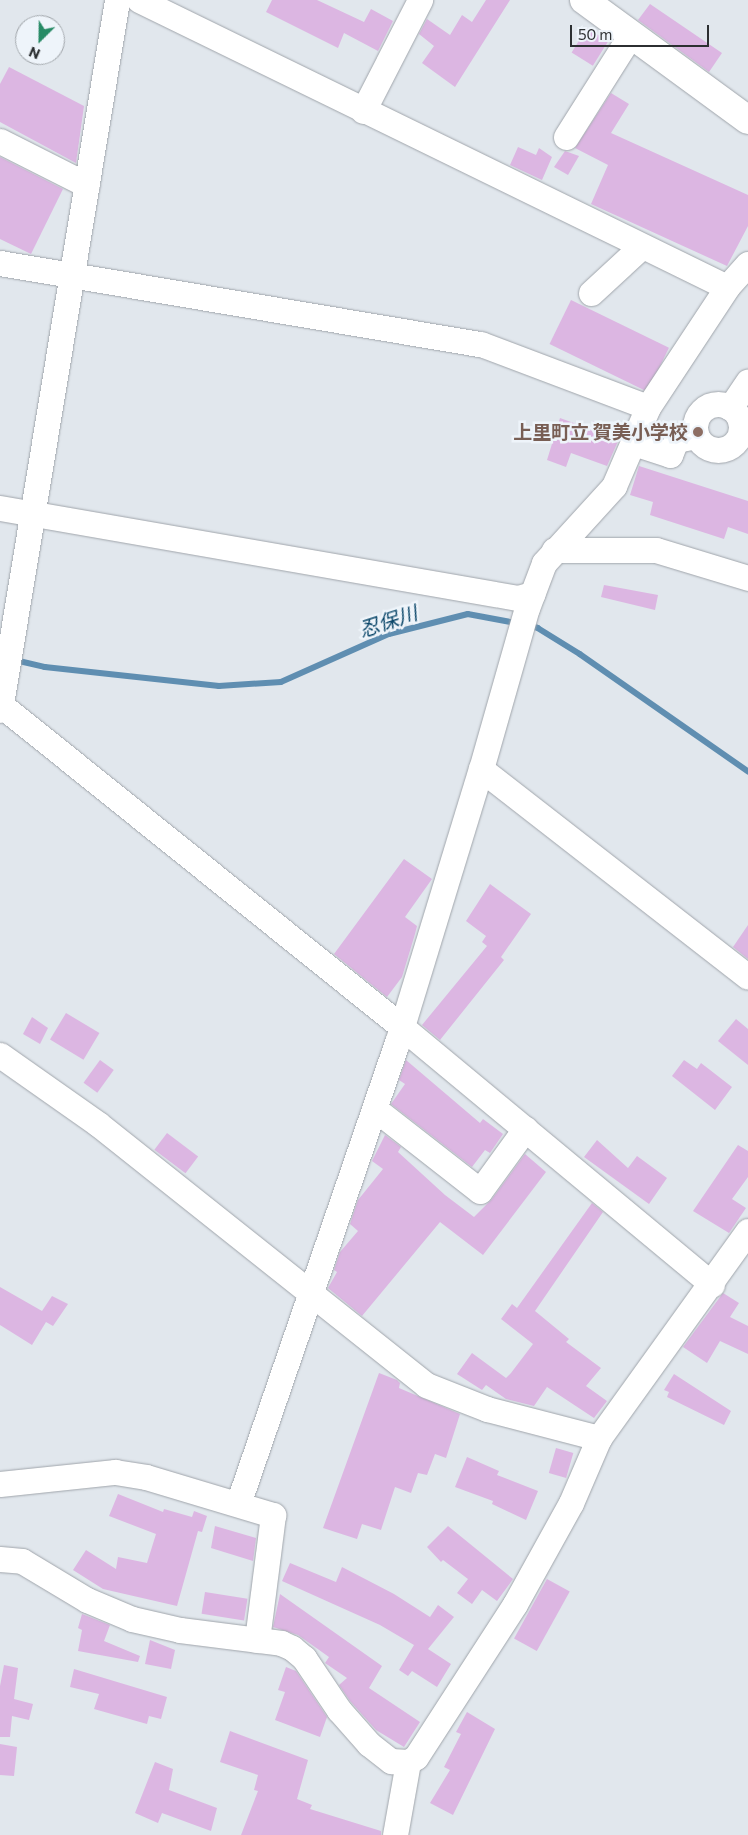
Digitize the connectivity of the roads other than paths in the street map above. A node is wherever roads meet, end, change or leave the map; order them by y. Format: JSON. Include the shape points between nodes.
{"nodes":[{"id":1,"x":117,"y":0,"type":"edge"},
{"id":2,"x":139,"y":0,"type":"edge"},
{"id":3,"x":420,"y":0,"type":"edge"},
{"id":4,"x":584,"y":0,"type":"edge"},
{"id":5,"x":631,"y":34,"type":"junction"},
{"id":6,"x":363,"y":111,"type":"junction"},
{"id":7,"x":748,"y":120,"type":"edge"},
{"id":8,"x":566,"y":137,"type":"dead end"},
{"id":9,"x":0,"y":140,"type":"edge"},
{"id":10,"x":87,"y":185,"type":"junction"},
{"id":11,"x":642,"y":246,"type":"junction"},
{"id":12,"x":0,"y":263,"type":"edge"},
{"id":13,"x":748,"y":264,"type":"edge"},
{"id":14,"x":72,"y":275,"type":"junction"},
{"id":15,"x":727,"y":286,"type":"junction"},
{"id":16,"x":591,"y":293,"type":"dead end"},
{"id":17,"x":748,"y":381,"type":"edge"},
{"id":18,"x":648,"y":407,"type":"junction"},
{"id":19,"x":730,"y":408,"type":"junction"},
{"id":20,"x":697,"y":436,"type":"junction"},
{"id":21,"x":634,"y":443,"type":"junction"},
{"id":22,"x":0,"y":508,"type":"edge"},
{"id":23,"x":33,"y":514,"type":"junction"},
{"id":24,"x":554,"y":550,"type":"junction"},
{"id":25,"x":748,"y":578,"type":"edge"},
{"id":26,"x":529,"y":603,"type":"junction"},
{"id":27,"x":0,"y":708,"type":"edge"},
{"id":28,"x":481,"y":769,"type":"junction"},
{"id":29,"x":748,"y":977,"type":"edge"},
{"id":30,"x":402,"y":1027,"type":"junction"},
{"id":31,"x":0,"y":1055,"type":"edge"},
{"id":32,"x":375,"y":1108,"type":"junction"},
{"id":33,"x":525,"y":1129,"type":"junction"},
{"id":34,"x":748,"y":1231,"type":"edge"},
{"id":35,"x":712,"y":1284,"type":"junction"},
{"id":36,"x":312,"y":1296,"type":"junction"},
{"id":37,"x":600,"y":1438,"type":"junction"},
{"id":38,"x":0,"y":1484,"type":"edge"},
{"id":39,"x":238,"y":1504,"type":"junction"},
{"id":40,"x":0,"y":1559,"type":"edge"},
{"id":41,"x":257,"y":1640,"type":"junction"},
{"id":42,"x":408,"y":1762,"type":"junction"},
{"id":43,"x":395,"y":1835,"type":"edge"}],
"edges":[{"from":1,"to":10,"type":"street"},
{"from":2,"to":6,"type":"street"},
{"from":3,"to":6,"type":"street"},
{"from":4,"to":5,"type":"main road"},
{"from":5,"to":7,"type":"main road"},
{"from":5,"to":8,"type":"street"},
{"from":6,"to":11,"type":"street"},
{"from":9,"to":10,"type":"street"},
{"from":10,"to":14,"type":"street"},
{"from":11,"to":15,"type":"street"},
{"from":11,"to":16,"type":"street"},
{"from":12,"to":14,"type":"street"},
{"from":13,"to":15,"type":"street"},
{"from":14,"to":18,"type":"street","via":[[481,344]]},
{"from":14,"to":23,"type":"street"},
{"from":15,"to":18,"type":"street"},
{"from":17,"to":19,"type":"street"},
{"from":18,"to":21,"type":"street"},
{"from":19,"to":20,"type":"street","via":[[717,404],[704,409],[696,424]]},
{"from":19,"to":20,"type":"street","via":[[741,424],[740,435],[733,444],[723,449],[711,448]]},
{"from":20,"to":21,"type":"street","via":[[676,440],[670,455]]},
{"from":21,"to":24,"type":"street","via":[[614,486]]},
{"from":22,"to":23,"type":"street"},
{"from":23,"to":26,"type":"street","via":[[518,598]]},
{"from":23,"to":27,"type":"street"},
{"from":24,"to":25,"type":"street","via":[[656,550]]},
{"from":24,"to":26,"type":"street","via":[[544,563]]},
{"from":26,"to":28,"type":"street"},
{"from":27,"to":30,"type":"street"},
{"from":28,"to":29,"type":"street"},
{"from":28,"to":30,"type":"street"},
{"from":30,"to":32,"type":"street"},
{"from":30,"to":33,"type":"street"},
{"from":31,"to":36,"type":"street","via":[[98,1124]]},
{"from":32,"to":33,"type":"street","via":[[480,1191]]},
{"from":32,"to":36,"type":"street"},
{"from":33,"to":35,"type":"street"},
{"from":34,"to":35,"type":"street"},
{"from":35,"to":37,"type":"street"},
{"from":36,"to":37,"type":"street","via":[[426,1385],[487,1408]]},
{"from":36,"to":39,"type":"street"},
{"from":37,"to":42,"type":"street","via":[[515,1604],[416,1756]]},
{"from":38,"to":39,"type":"street","via":[[115,1472],[146,1477]]},
{"from":39,"to":41,"type":"street","via":[[273,1515]]},
{"from":40,"to":41,"type":"street","via":[[22,1561],[87,1600],[132,1619],[180,1630]]},
{"from":41,"to":42,"type":"street","via":[[292,1648],[304,1658],[339,1710],[369,1744],[391,1761]]},
{"from":42,"to":43,"type":"street"}]}
